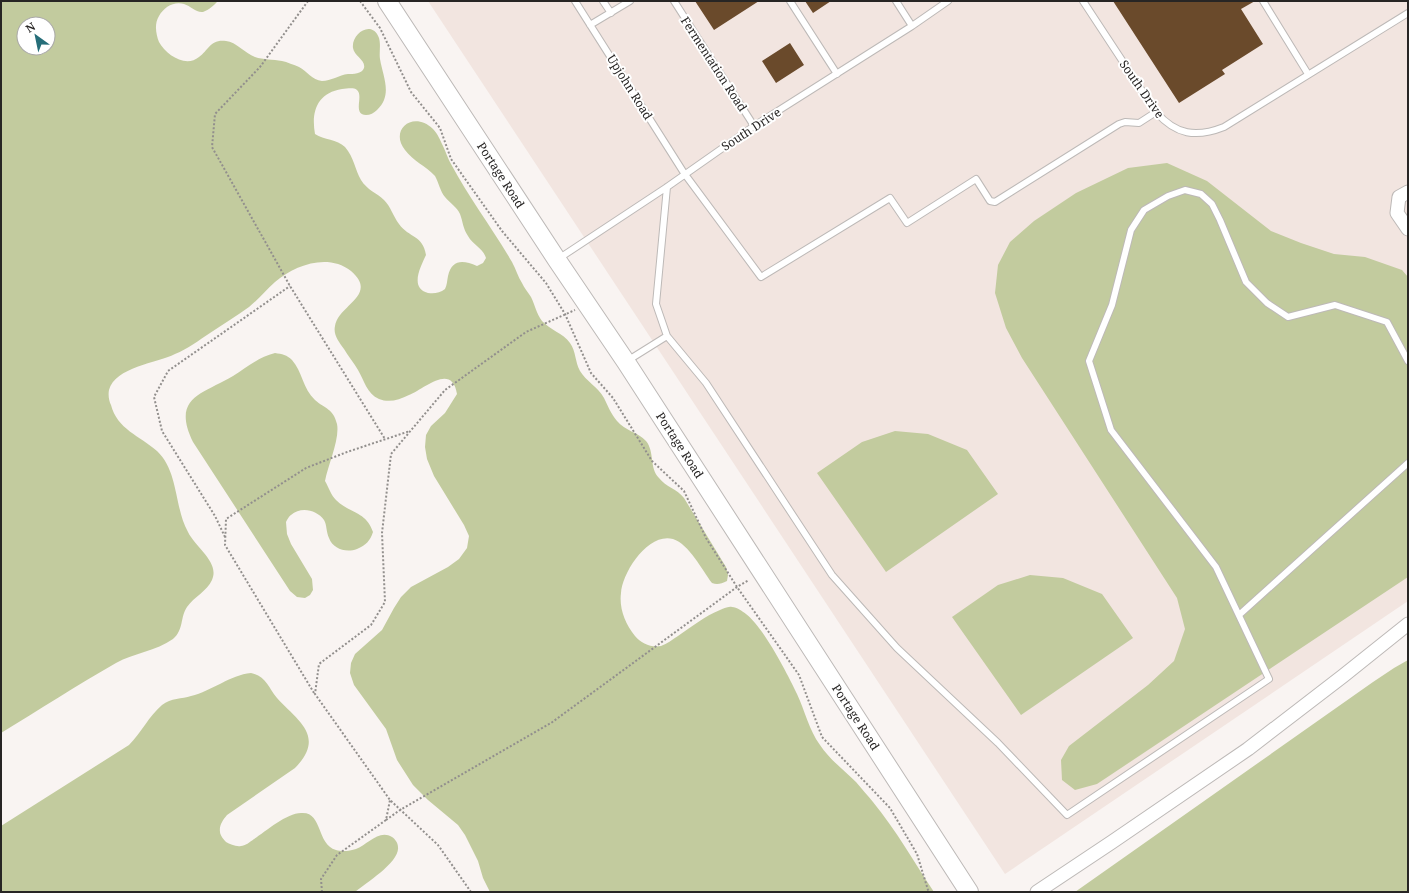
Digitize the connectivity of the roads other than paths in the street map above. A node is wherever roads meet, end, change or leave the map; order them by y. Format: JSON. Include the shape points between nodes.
{"nodes":[{"id":1,"x":387,"y":1,"type":"edge"},
{"id":2,"x":574,"y":1,"type":"edge"},
{"id":3,"x":603,"y":1,"type":"edge"},
{"id":4,"x":630,"y":1,"type":"edge"},
{"id":5,"x":674,"y":1,"type":"edge"},
{"id":6,"x":790,"y":1,"type":"edge"},
{"id":7,"x":896,"y":1,"type":"edge"},
{"id":8,"x":948,"y":1,"type":"edge"},
{"id":9,"x":1083,"y":1,"type":"edge"},
{"id":10,"x":1263,"y":1,"type":"edge"},
{"id":11,"x":611,"y":13,"type":"junction"},
{"id":12,"x":1408,"y":13,"type":"edge"},
{"id":13,"x":590,"y":25,"type":"junction"},
{"id":14,"x":912,"y":26,"type":"junction"},
{"id":15,"x":837,"y":74,"type":"junction"},
{"id":16,"x":1308,"y":74,"type":"junction"},
{"id":17,"x":1156,"y":112,"type":"junction"},
{"id":18,"x":754,"y":126,"type":"junction"},
{"id":19,"x":684,"y":173,"type":"junction"},
{"id":20,"x":667,"y":186,"type":"junction"},
{"id":21,"x":1408,"y":192,"type":"edge"},
{"id":22,"x":1408,"y":230,"type":"edge"},
{"id":23,"x":557,"y":260,"type":"junction"},
{"id":24,"x":667,"y":336,"type":"junction"},
{"id":25,"x":1408,"y":361,"type":"edge"},
{"id":26,"x":626,"y":362,"type":"junction"},
{"id":27,"x":1408,"y":463,"type":"edge"},
{"id":28,"x":1239,"y":615,"type":"junction"},
{"id":29,"x":1408,"y":624,"type":"edge"},
{"id":30,"x":969,"y":892,"type":"edge"},
{"id":31,"x":1037,"y":892,"type":"edge"}],
"edges":[{"from":1,"to":23,"type":"main road","name":"Portage Road"},
{"from":2,"to":13,"type":"lane","name":"Upjohn Road"},
{"from":3,"to":11,"type":"lane"},
{"from":4,"to":11,"type":"lane"},
{"from":5,"to":18,"type":"lane","name":"Fermentation Road"},
{"from":6,"to":15,"type":"lane"},
{"from":7,"to":14,"type":"lane"},
{"from":8,"to":14,"type":"lane","name":"South Drive"},
{"from":9,"to":17,"type":"lane","name":"South Drive"},
{"from":10,"to":16,"type":"lane"},
{"from":11,"to":13,"type":"lane"},
{"from":12,"to":16,"type":"lane","name":"South Drive"},
{"from":13,"to":19,"type":"lane","name":"Upjohn Road"},
{"from":14,"to":15,"type":"lane","name":"South Drive"},
{"from":15,"to":18,"type":"lane","name":"South Drive"},
{"from":16,"to":17,"type":"lane","name":"South Drive","via":[[1212,132],[1184,132],[1168,125]]},
{"from":17,"to":19,"type":"lane","name":"Upjohn Road","via":[[1139,123],[1119,124],[995,202],[990,201],[976,179],[907,223],[890,198],[760,277]]},
{"from":18,"to":19,"type":"lane","name":"South Drive"},
{"from":19,"to":20,"type":"lane","name":"South Drive"},
{"from":20,"to":23,"type":"lane","name":"South Drive"},
{"from":20,"to":24,"type":"lane","via":[[656,304]]},
{"from":21,"to":22,"type":"street","via":[[1399,197],[1397,213]]},
{"from":23,"to":26,"type":"main road","name":"Portage Road"},
{"from":24,"to":26,"type":"lane"},
{"from":24,"to":28,"type":"lane","via":[[706,384],[832,575],[897,648],[998,743],[1067,815],[1269,679]]},
{"from":25,"to":28,"type":"lane","via":[[1387,322],[1336,305],[1288,317],[1267,303],[1246,282],[1212,204],[1201,194],[1185,190],[1168,196],[1144,210],[1131,230],[1112,305],[1089,361],[1111,430],[1216,567]]},
{"from":26,"to":30,"type":"main road","name":"Portage Road"},
{"from":27,"to":28,"type":"lane"},
{"from":29,"to":31,"type":"street","via":[[1248,749]]}]}
